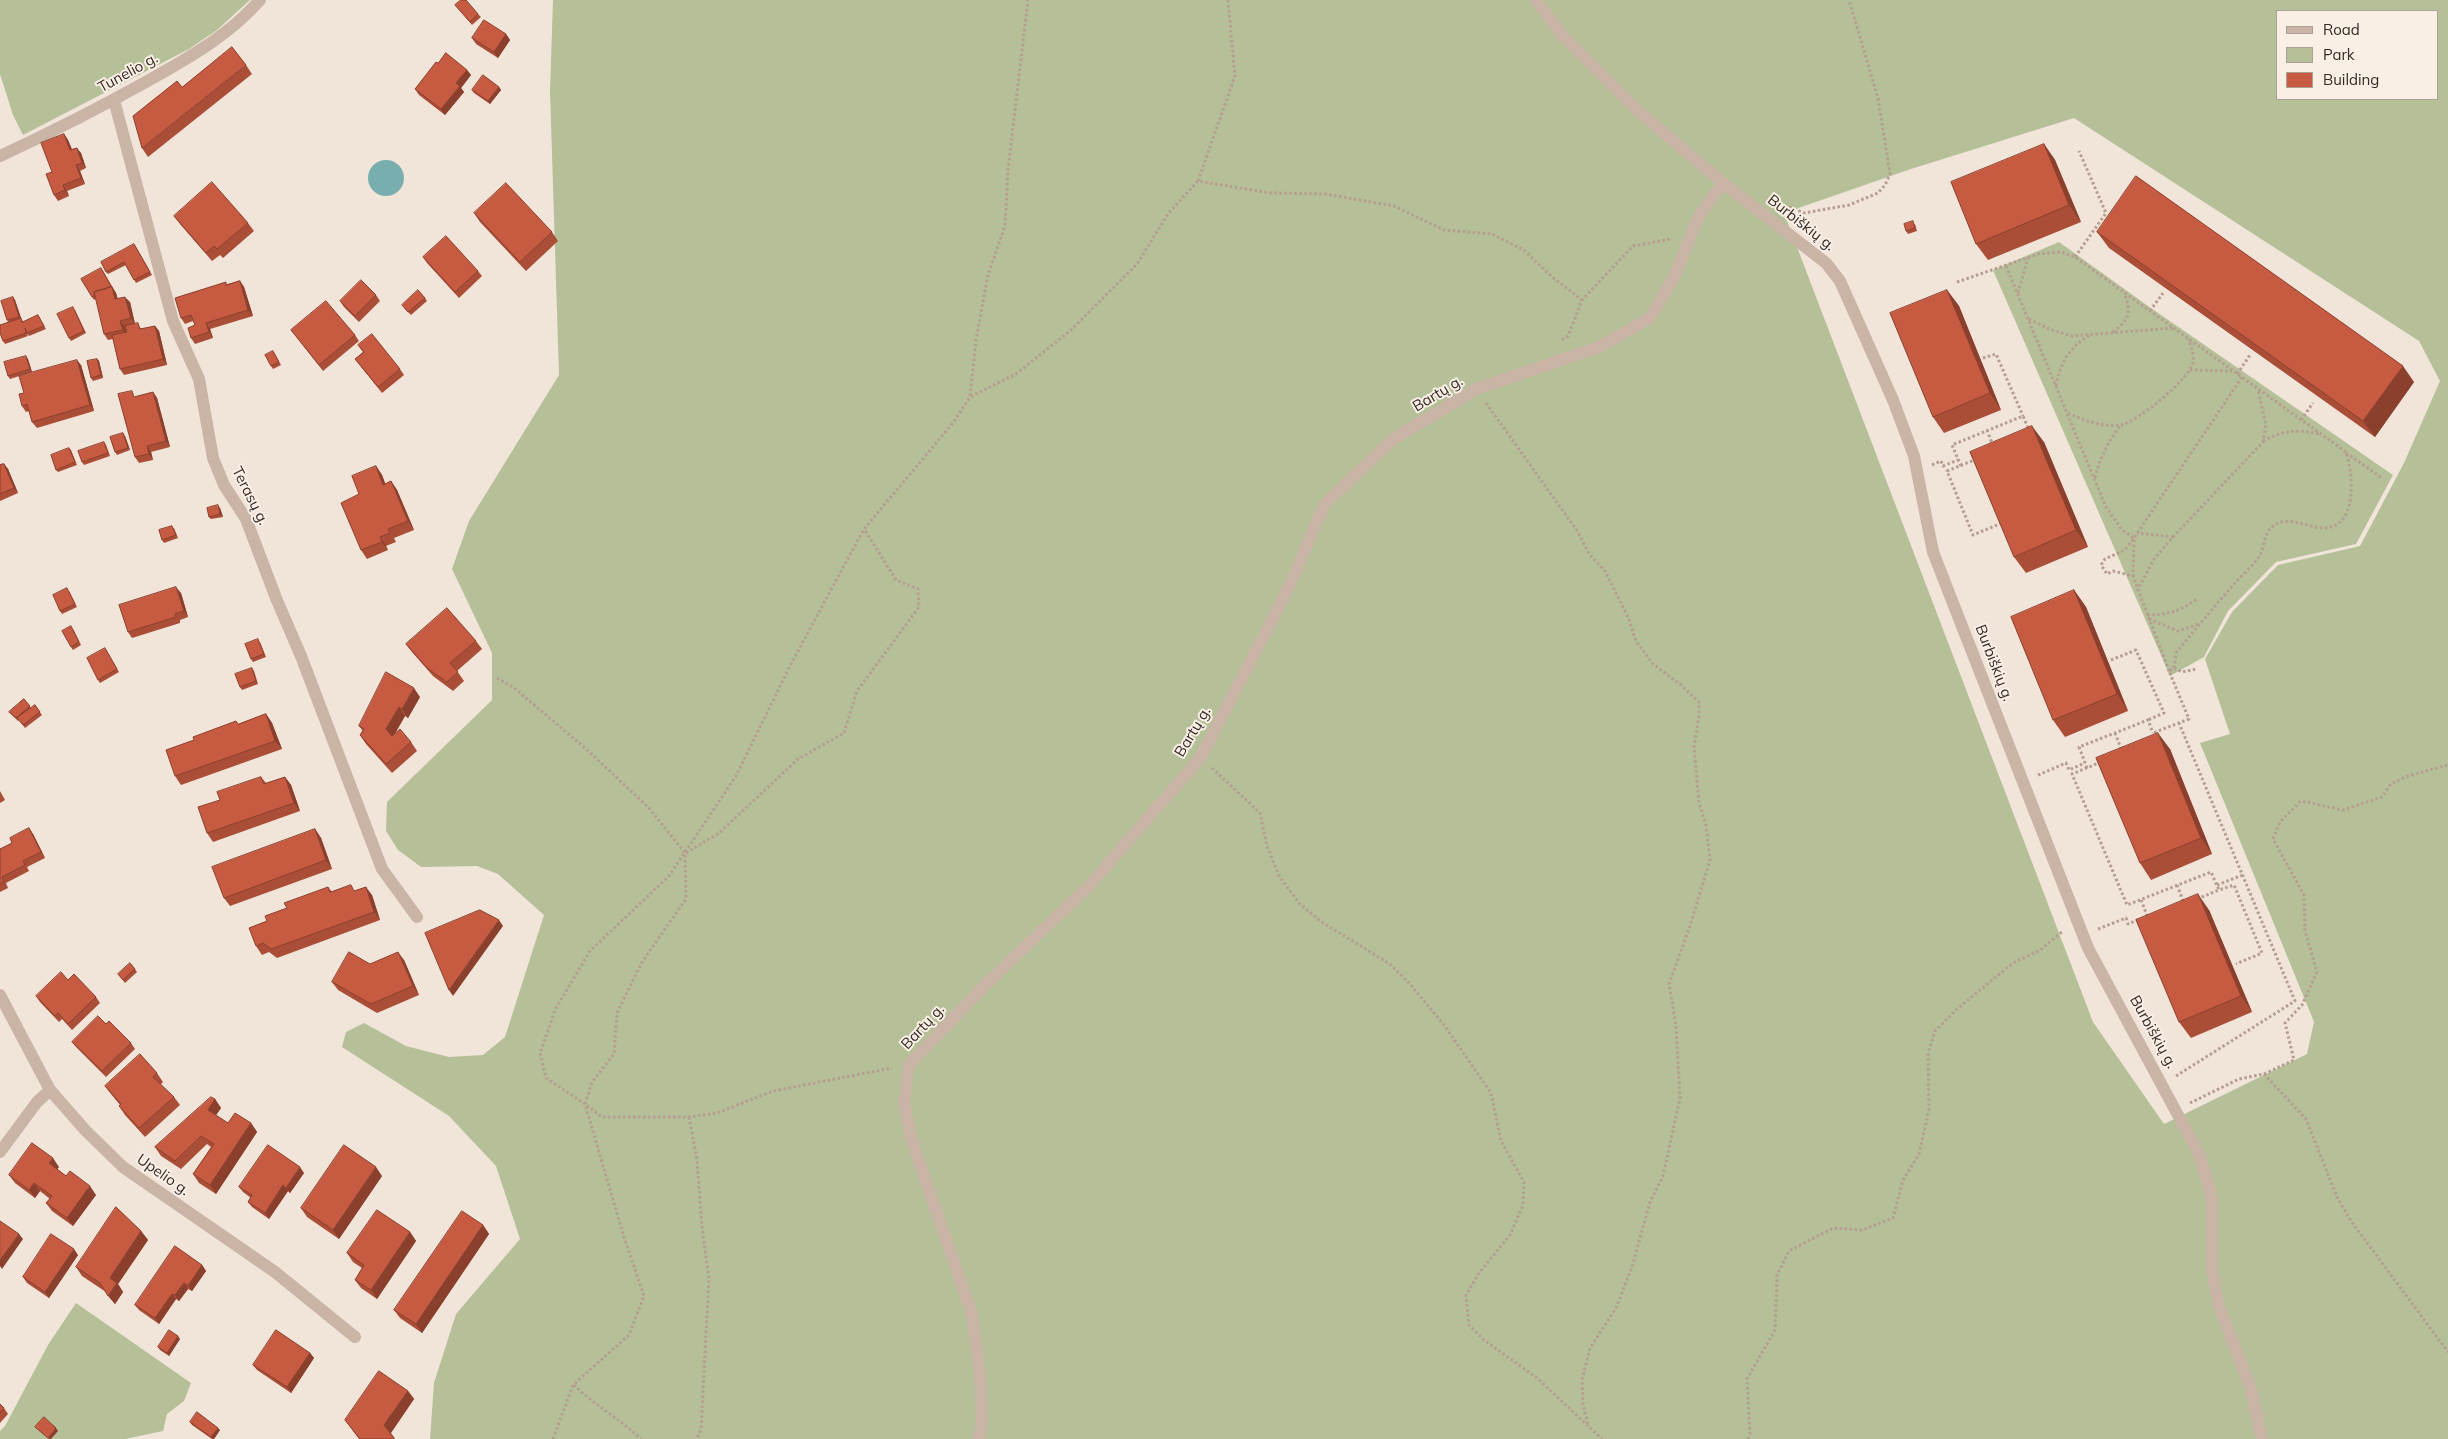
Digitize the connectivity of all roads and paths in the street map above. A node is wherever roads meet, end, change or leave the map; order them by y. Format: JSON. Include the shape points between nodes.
{"nodes":[{"id":1,"x":260,"y":0,"type":"edge"},
{"id":2,"x":1028,"y":0,"type":"edge"},
{"id":3,"x":1228,"y":0,"type":"edge"},
{"id":4,"x":1536,"y":0,"type":"edge"},
{"id":5,"x":1849,"y":0,"type":"edge"},
{"id":6,"x":114,"y":100,"type":"junction"},
{"id":7,"x":2079,"y":151,"type":"dead end"},
{"id":8,"x":0,"y":156,"type":"edge"},
{"id":9,"x":1198,"y":181,"type":"junction"},
{"id":10,"x":1723,"y":182,"type":"junction"},
{"id":11,"x":1778,"y":203,"type":"dead end"},
{"id":12,"x":1689,"y":239,"type":"junction"},
{"id":13,"x":2075,"y":257,"type":"junction"},
{"id":14,"x":2028,"y":258,"type":"junction"},
{"id":15,"x":2006,"y":266,"type":"junction"},
{"id":16,"x":1957,"y":282,"type":"dead end"},
{"id":17,"x":2123,"y":292,"type":"junction"},
{"id":18,"x":2163,"y":293,"type":"edge"},
{"id":19,"x":2018,"y":295,"type":"junction"},
{"id":20,"x":1582,"y":300,"type":"junction"},
{"id":21,"x":2150,"y":311,"type":"junction"},
{"id":22,"x":2028,"y":319,"type":"junction"},
{"id":23,"x":2173,"y":328,"type":"junction"},
{"id":24,"x":2112,"y":333,"type":"junction"},
{"id":25,"x":2092,"y":334,"type":"junction"},
{"id":26,"x":2188,"y":338,"type":"junction"},
{"id":27,"x":1560,"y":341,"type":"dead end"},
{"id":28,"x":2250,"y":355,"type":"edge"},
{"id":29,"x":1983,"y":358,"type":"dead end"},
{"id":30,"x":2190,"y":370,"type":"junction"},
{"id":31,"x":2235,"y":372,"type":"junction"},
{"id":32,"x":2242,"y":377,"type":"junction"},
{"id":33,"x":2056,"y":386,"type":"junction"},
{"id":34,"x":2257,"y":388,"type":"junction"},
{"id":35,"x":1476,"y":390,"type":"junction"},
{"id":36,"x":970,"y":397,"type":"junction"},
{"id":37,"x":2313,"y":403,"type":"edge"},
{"id":38,"x":2067,"y":412,"type":"junction"},
{"id":39,"x":2023,"y":416,"type":"junction"},
{"id":40,"x":2302,"y":420,"type":"junction"},
{"id":41,"x":2121,"y":425,"type":"junction"},
{"id":42,"x":1988,"y":430,"type":"junction"},
{"id":43,"x":2323,"y":435,"type":"junction"},
{"id":44,"x":2031,"y":437,"type":"edge"},
{"id":45,"x":2263,"y":442,"type":"junction"},
{"id":46,"x":1995,"y":452,"type":"edge"},
{"id":47,"x":2346,"y":452,"type":"junction"},
{"id":48,"x":1978,"y":459,"type":"edge"},
{"id":49,"x":1958,"y":460,"type":"junction"},
{"id":50,"x":1943,"y":466,"type":"dead end"},
{"id":51,"x":1961,"y":466,"type":"junction"},
{"id":52,"x":2382,"y":478,"type":"dead end"},
{"id":53,"x":2095,"y":479,"type":"junction"},
{"id":54,"x":2002,"y":523,"type":"edge"},
{"id":55,"x":864,"y":529,"type":"junction"},
{"id":56,"x":2137,"y":533,"type":"junction"},
{"id":57,"x":2134,"y":538,"type":"junction"},
{"id":58,"x":2173,"y":538,"type":"junction"},
{"id":59,"x":2132,"y":576,"type":"junction"},
{"id":60,"x":2137,"y":591,"type":"junction"},
{"id":61,"x":2197,"y":599,"type":"dead end"},
{"id":62,"x":2147,"y":617,"type":"junction"},
{"id":63,"x":2200,"y":624,"type":"junction"},
{"id":64,"x":2112,"y":660,"type":"dead end"},
{"id":65,"x":2174,"y":668,"type":"junction"},
{"id":66,"x":2196,"y":669,"type":"dead end"},
{"id":67,"x":2169,"y":671,"type":"junction"},
{"id":68,"x":497,"y":678,"type":"dead end"},
{"id":69,"x":2148,"y":720,"type":"junction"},
{"id":70,"x":2179,"y":723,"type":"junction"},
{"id":71,"x":2115,"y":733,"type":"junction"},
{"id":72,"x":2153,"y":733,"type":"junction"},
{"id":73,"x":2156,"y":738,"type":"edge"},
{"id":74,"x":2131,"y":749,"type":"edge"},
{"id":75,"x":2123,"y":752,"type":"junction"},
{"id":76,"x":2114,"y":756,"type":"edge"},
{"id":77,"x":1200,"y":757,"type":"junction"},
{"id":78,"x":2105,"y":760,"type":"edge"},
{"id":79,"x":2085,"y":763,"type":"junction"},
{"id":80,"x":2448,"y":765,"type":"edge"},
{"id":81,"x":2087,"y":768,"type":"junction"},
{"id":82,"x":2023,"y":782,"type":"junction"},
{"id":83,"x":685,"y":853,"type":"junction"},
{"id":84,"x":2243,"y":875,"type":"junction"},
{"id":85,"x":2177,"y":885,"type":"junction"},
{"id":86,"x":2216,"y":885,"type":"junction"},
{"id":87,"x":2218,"y":890,"type":"junction"},
{"id":88,"x":2141,"y":900,"type":"junction"},
{"id":89,"x":2185,"y":904,"type":"junction"},
{"id":90,"x":2176,"y":908,"type":"edge"},
{"id":91,"x":417,"y":917,"type":"dead end"},
{"id":92,"x":2077,"y":920,"type":"junction"},
{"id":93,"x":2084,"y":936,"type":"junction"},
{"id":94,"x":2236,"y":964,"type":"dead end"},
{"id":95,"x":0,"y":995,"type":"edge"},
{"id":96,"x":909,"y":1065,"type":"junction"},
{"id":97,"x":2264,"y":1074,"type":"junction"},
{"id":98,"x":2163,"y":1085,"type":"junction"},
{"id":99,"x":50,"y":1090,"type":"junction"},
{"id":100,"x":585,"y":1104,"type":"junction"},
{"id":101,"x":2176,"y":1110,"type":"junction"},
{"id":102,"x":689,"y":1117,"type":"junction"},
{"id":103,"x":0,"y":1152,"type":"edge"},
{"id":104,"x":355,"y":1337,"type":"dead end"},
{"id":105,"x":2448,"y":1352,"type":"edge"},
{"id":106,"x":573,"y":1385,"type":"junction"},
{"id":107,"x":1588,"y":1425,"type":"junction"},
{"id":108,"x":553,"y":1439,"type":"edge"},
{"id":109,"x":641,"y":1439,"type":"edge"},
{"id":110,"x":697,"y":1439,"type":"edge"},
{"id":111,"x":979,"y":1439,"type":"edge"},
{"id":112,"x":1602,"y":1439,"type":"edge"},
{"id":113,"x":1748,"y":1439,"type":"edge"},
{"id":114,"x":2262,"y":1439,"type":"edge"}],
"edges":[{"from":1,"to":6,"type":"street","name":"Tunelio g.","via":[[247,15],[212,42]]},
{"from":2,"to":36,"type":"path","via":[[1004,226],[988,275]]},
{"from":3,"to":9,"type":"path","via":[[1235,76]]},
{"from":4,"to":10,"type":"street","name":"Burbiškių g.","via":[[1561,34],[1637,110]]},
{"from":5,"to":11,"type":"path","via":[[1878,98],[1890,174],[1878,193],[1849,205],[1804,213]]},
{"from":6,"to":8,"type":"street","name":"Tunelio g."},
{"from":6,"to":91,"type":"street","name":"Terasų g.","via":[[173,321],[199,379],[213,458],[224,484],[246,519],[382,869]]},
{"from":7,"to":13,"type":"path","via":[[2106,213]]},
{"from":9,"to":20,"type":"path","via":[[1270,193],[1325,194],[1394,206],[1444,230],[1492,234],[1524,250]]},
{"from":9,"to":36,"type":"path","via":[[1168,214],[1137,264],[1070,331],[1016,374]]},
{"from":10,"to":12,"type":"street","name":"Bartų g.","via":[[1698,216]]},
{"from":10,"to":82,"type":"street","name":"Burbiškių g.","via":[[1826,263],[1840,281],[1897,409],[1914,456],[1933,552]]},
{"from":12,"to":20,"type":"path","via":[[1659,240],[1633,246]]},
{"from":12,"to":35,"type":"street","name":"Bartų g.","via":[[1674,277],[1650,318],[1599,347]]},
{"from":13,"to":14,"type":"path","via":[[2061,252]]},
{"from":13,"to":17,"type":"path"},
{"from":14,"to":15,"type":"path"},
{"from":14,"to":19,"type":"path"},
{"from":15,"to":16,"type":"path"},
{"from":15,"to":19,"type":"path"},
{"from":17,"to":21,"type":"path"},
{"from":17,"to":24,"type":"path","via":[[2129,306],[2128,316],[2123,325]]},
{"from":18,"to":21,"type":"path"},
{"from":19,"to":22,"type":"path"},
{"from":20,"to":27,"type":"path","via":[[1568,336]]},
{"from":21,"to":23,"type":"path"},
{"from":22,"to":25,"type":"path","via":[[2072,336]]},
{"from":22,"to":33,"type":"path"},
{"from":23,"to":24,"type":"path"},
{"from":23,"to":26,"type":"path"},
{"from":24,"to":25,"type":"path"},
{"from":25,"to":33,"type":"path","via":[[2068,352]]},
{"from":26,"to":30,"type":"path","via":[[2193,362]]},
{"from":26,"to":31,"type":"path"},
{"from":28,"to":31,"type":"path"},
{"from":29,"to":39,"type":"path","via":[[1996,354]]},
{"from":30,"to":31,"type":"path"},
{"from":30,"to":41,"type":"path","via":[[2136,419]]},
{"from":31,"to":32,"type":"path"},
{"from":32,"to":34,"type":"path"},
{"from":32,"to":56,"type":"path"},
{"from":33,"to":38,"type":"path"},
{"from":34,"to":40,"type":"path"},
{"from":34,"to":45,"type":"path","via":[[2266,425]]},
{"from":35,"to":77,"type":"street","name":"Bartų g.","via":[[1392,440],[1324,505],[1289,587]]},
{"from":35,"to":107,"type":"path","via":[[1578,532],[1589,554],[1605,570],[1636,641],[1653,664],[1699,702],[1694,747],[1699,803],[1706,825],[1710,860],[1669,984],[1676,1026],[1680,1098],[1663,1176],[1650,1202],[1632,1267],[1616,1308],[1590,1348],[1582,1380]]},
{"from":36,"to":55,"type":"path","via":[[953,423]]},
{"from":37,"to":40,"type":"path"},
{"from":38,"to":41,"type":"path","via":[[2085,421]]},
{"from":38,"to":53,"type":"path"},
{"from":39,"to":42,"type":"path"},
{"from":39,"to":44,"type":"path"},
{"from":40,"to":43,"type":"path"},
{"from":41,"to":53,"type":"path","via":[[2100,457]]},
{"from":42,"to":46,"type":"path"},
{"from":42,"to":49,"type":"path","via":[[1952,445]]},
{"from":43,"to":45,"type":"path","via":[[2301,430],[2278,433]]},
{"from":43,"to":47,"type":"path"},
{"from":45,"to":58,"type":"path"},
{"from":47,"to":52,"type":"path"},
{"from":47,"to":63,"type":"path","via":[[2352,483],[2352,499],[2346,513],[2336,524],[2323,528],[2308,523],[2286,522],[2273,526],[2268,531],[2260,555]]},
{"from":48,"to":51,"type":"path"},
{"from":49,"to":50,"type":"path"},
{"from":49,"to":51,"type":"path"},
{"from":51,"to":54,"type":"path","via":[[1947,471],[1973,534]]},
{"from":53,"to":57,"type":"path","via":[[2111,514],[2122,530]]},
{"from":55,"to":83,"type":"path","via":[[792,662],[736,776]]},
{"from":55,"to":83,"type":"path","via":[[896,580],[918,589],[919,607],[857,691],[844,733],[798,759],[719,833]]},
{"from":56,"to":57,"type":"path"},
{"from":56,"to":58,"type":"path"},
{"from":57,"to":59,"type":"path"},
{"from":57,"to":59,"type":"path","via":[[2125,550],[2104,559],[2101,565],[2107,574],[2113,571]]},
{"from":58,"to":60,"type":"path","via":[[2154,559]]},
{"from":59,"to":60,"type":"path"},
{"from":60,"to":62,"type":"path"},
{"from":61,"to":62,"type":"path","via":[[2184,609]]},
{"from":62,"to":63,"type":"path","via":[[2178,631]]},
{"from":62,"to":67,"type":"path"},
{"from":63,"to":65,"type":"path","via":[[2176,653]]},
{"from":64,"to":69,"type":"path","via":[[2136,650],[2164,713]]},
{"from":65,"to":66,"type":"path","via":[[2182,672]]},
{"from":65,"to":67,"type":"path"},
{"from":67,"to":70,"type":"path","via":[[2189,719]]},
{"from":68,"to":83,"type":"path","via":[[513,687],[649,808]]},
{"from":69,"to":71,"type":"path"},
{"from":69,"to":72,"type":"path"},
{"from":70,"to":72,"type":"path"},
{"from":70,"to":84,"type":"path"},
{"from":71,"to":75,"type":"path"},
{"from":71,"to":79,"type":"path","via":[[2079,747]]},
{"from":72,"to":73,"type":"path"},
{"from":74,"to":75,"type":"path"},
{"from":75,"to":76,"type":"path"},
{"from":77,"to":96,"type":"street","name":"Bartų g.","via":[[1088,887],[984,985]]},
{"from":77,"to":107,"type":"path","via":[[1260,813],[1267,846],[1280,876],[1299,903],[1320,921],[1390,964],[1444,1025],[1491,1093],[1502,1141],[1524,1182],[1523,1205],[1510,1235],[1478,1273],[1466,1296],[1469,1324],[1484,1340],[1537,1378]]},
{"from":78,"to":81,"type":"path"},
{"from":79,"to":81,"type":"path"},
{"from":79,"to":82,"type":"path","via":[[2069,770],[2066,763]]},
{"from":80,"to":97,"type":"path","via":[[2408,776],[2391,784],[2382,797],[2343,810],[2301,801],[2280,822],[2273,839],[2304,895],[2305,931],[2317,972],[2302,1005],[2286,1023],[2294,1060]]},
{"from":81,"to":88,"type":"path","via":[[2072,774],[2127,905]]},
{"from":82,"to":92,"type":"street","name":"Burbiškių g."},
{"from":83,"to":100,"type":"path","via":[[686,899],[642,962],[617,1013],[614,1054],[592,1082]]},
{"from":83,"to":100,"type":"path","via":[[669,876],[590,951],[556,1008],[540,1053],[546,1078]]},
{"from":84,"to":86,"type":"path"},
{"from":84,"to":98,"type":"path","via":[[2295,1000]]},
{"from":85,"to":86,"type":"path","via":[[2211,872]]},
{"from":85,"to":88,"type":"path"},
{"from":85,"to":89,"type":"path"},
{"from":86,"to":87,"type":"path"},
{"from":87,"to":89,"type":"path"},
{"from":87,"to":94,"type":"path","via":[[2234,885],[2262,953]]},
{"from":88,"to":93,"type":"path","via":[[2148,918],[2128,924],[2126,918]]},
{"from":89,"to":90,"type":"path"},
{"from":92,"to":93,"type":"street","name":"Burbiškių g."},
{"from":92,"to":113,"type":"path","via":[[2040,950],[2013,963],[1935,1031],[1928,1053],[1927,1119],[1919,1154],[1903,1180],[1893,1218],[1862,1230],[1833,1228],[1789,1251],[1777,1275],[1774,1330],[1747,1379]]},
{"from":93,"to":98,"type":"street","name":"Burbiškių g."},
{"from":95,"to":99,"type":"street","name":"Upelio g."},
{"from":96,"to":102,"type":"path","via":[[774,1091],[717,1113]]},
{"from":96,"to":111,"type":"street","name":"Bartų g.","via":[[904,1102],[911,1138],[972,1314],[980,1374],[982,1420]]},
{"from":97,"to":101,"type":"path","via":[[2239,1079]]},
{"from":97,"to":105,"type":"path","via":[[2306,1119],[2337,1197],[2351,1221]]},
{"from":98,"to":101,"type":"street","name":"Burbiškių g."},
{"from":99,"to":103,"type":"street"},
{"from":99,"to":104,"type":"street","name":"Upelio g.","via":[[123,1167],[275,1272]]},
{"from":100,"to":102,"type":"path","via":[[602,1116]]},
{"from":100,"to":106,"type":"path","via":[[644,1296],[629,1335]]},
{"from":101,"to":114,"type":"street","name":"Burbiškių g.","via":[[2200,1156],[2212,1198],[2212,1268],[2218,1303],[2251,1389]]},
{"from":102,"to":110,"type":"path","via":[[697,1160],[709,1278],[701,1429]]},
{"from":106,"to":108,"type":"path"},
{"from":106,"to":109,"type":"path"},
{"from":107,"to":112,"type":"path"}]}
